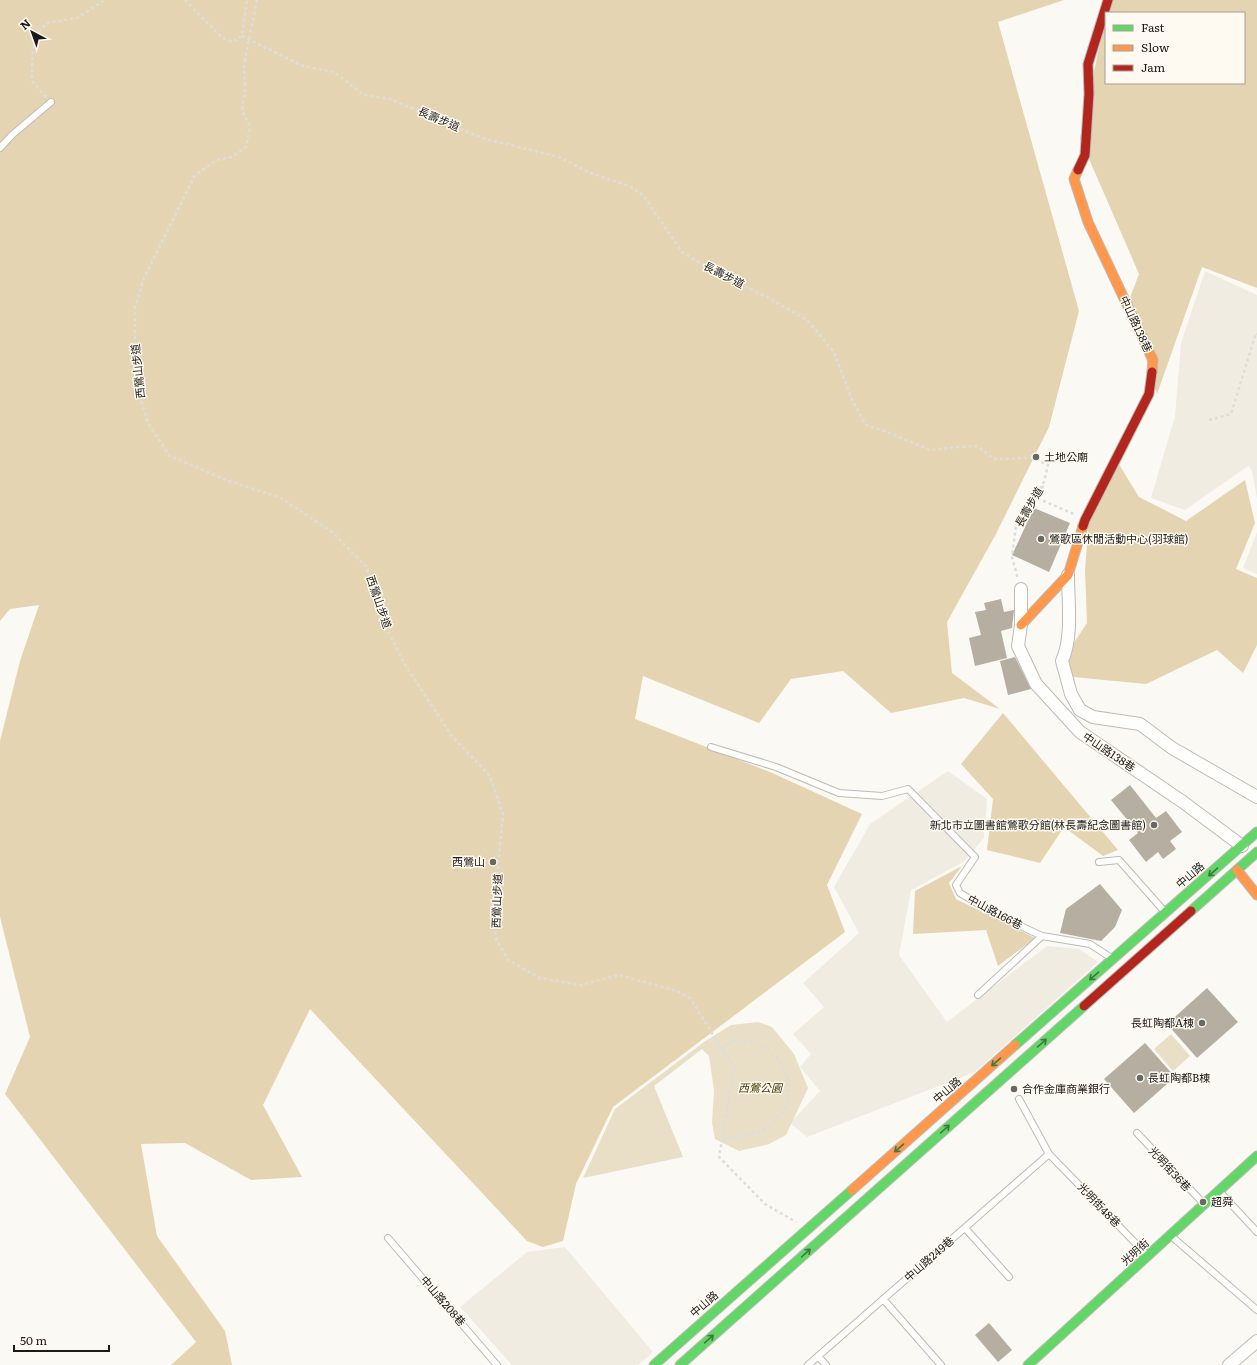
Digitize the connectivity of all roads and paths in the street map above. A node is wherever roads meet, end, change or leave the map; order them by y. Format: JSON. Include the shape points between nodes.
{"nodes":[{"id":1,"x":105,"y":0,"type":"edge"},
{"id":2,"x":185,"y":0,"type":"edge"},
{"id":3,"x":247,"y":0,"type":"edge"},
{"id":4,"x":257,"y":0,"type":"edge"},
{"id":5,"x":1108,"y":0,"type":"edge"},
{"id":6,"x":242,"y":36,"type":"junction"},
{"id":7,"x":250,"y":39,"type":"junction"},
{"id":8,"x":51,"y":102,"type":"joint"},
{"id":9,"x":0,"y":148,"type":"edge"},
{"id":10,"x":1257,"y":334,"type":"edge"},
{"id":11,"x":1209,"y":420,"type":"dead end"},
{"id":12,"x":1044,"y":482,"type":"junction"},
{"id":13,"x":1085,"y":520,"type":"junction"},
{"id":14,"x":1068,"y":575,"type":"junction"},
{"id":15,"x":1021,"y":589,"type":"joint"},
{"id":16,"x":1021,"y":625,"type":"junction"},
{"id":17,"x":711,"y":747,"type":"dead end"},
{"id":18,"x":1257,"y":797,"type":"edge"},
{"id":19,"x":1257,"y":832,"type":"edge"},
{"id":20,"x":1242,"y":846,"type":"junction"},
{"id":21,"x":1257,"y":852,"type":"edge"},
{"id":22,"x":1099,"y":862,"type":"dead end"},
{"id":23,"x":1237,"y":870,"type":"junction"},
{"id":24,"x":1257,"y":895,"type":"edge"},
{"id":25,"x":1166,"y":913,"type":"junction"},
{"id":26,"x":1176,"y":924,"type":"junction"},
{"id":27,"x":1042,"y":936,"type":"junction"},
{"id":28,"x":1113,"y":959,"type":"junction"},
{"id":29,"x":1123,"y":971,"type":"junction"},
{"id":30,"x":978,"y":995,"type":"dead end"},
{"id":31,"x":1014,"y":1047,"type":"junction"},
{"id":32,"x":722,"y":1048,"type":"junction"},
{"id":33,"x":1024,"y":1059,"type":"junction"},
{"id":34,"x":996,"y":1083,"type":"junction"},
{"id":35,"x":1008,"y":1085,"type":"dead end"},
{"id":36,"x":1019,"y":1099,"type":"dead end"},
{"id":37,"x":1137,"y":1133,"type":"dead end"},
{"id":38,"x":722,"y":1140,"type":"junction"},
{"id":39,"x":1050,"y":1154,"type":"junction"},
{"id":40,"x":1257,"y":1156,"type":"edge"},
{"id":41,"x":1219,"y":1191,"type":"junction"},
{"id":42,"x":1204,"y":1204,"type":"junction"},
{"id":43,"x":965,"y":1228,"type":"junction"},
{"id":44,"x":808,"y":1229,"type":"junction"},
{"id":45,"x":1257,"y":1232,"type":"edge"},
{"id":46,"x":1170,"y":1235,"type":"junction"},
{"id":47,"x":388,"y":1238,"type":"dead end"},
{"id":48,"x":1148,"y":1256,"type":"junction"},
{"id":49,"x":1009,"y":1277,"type":"dead end"},
{"id":50,"x":883,"y":1299,"type":"junction"},
{"id":51,"x":1257,"y":1310,"type":"edge"},
{"id":52,"x":1257,"y":1341,"type":"edge"},
{"id":53,"x":818,"y":1356,"type":"junction"},
{"id":54,"x":664,"y":1362,"type":"edge"},
{"id":55,"x":497,"y":1365,"type":"edge"},
{"id":56,"x":654,"y":1365,"type":"edge"},
{"id":57,"x":680,"y":1365,"type":"edge"},
{"id":58,"x":808,"y":1365,"type":"edge"},
{"id":59,"x":826,"y":1365,"type":"edge"},
{"id":60,"x":941,"y":1365,"type":"edge"},
{"id":61,"x":1028,"y":1365,"type":"edge"},
{"id":62,"x":1229,"y":1365,"type":"edge"}],
"edges":[{"from":1,"to":8,"type":"path","via":[[77,18],[46,23],[33,40],[32,81]]},
{"from":2,"to":6,"type":"path","via":[[221,37],[233,42]]},
{"from":3,"to":6,"type":"path"},
{"from":4,"to":7,"type":"path","name":"西鶯山步道"},
{"from":5,"to":13,"type":"street","name":"中山路138巷","via":[[1088,64],[1089,94],[1084,155],[1074,179],[1088,222],[1153,360],[1149,394]]},
{"from":6,"to":7,"type":"path"},
{"from":7,"to":12,"type":"path","name":"長壽步道","via":[[303,66],[334,72],[364,95],[390,99],[482,138],[558,157],[590,173],[628,186],[643,195],[682,252],[807,320],[834,352],[852,400],[866,425],[930,450],[977,446],[994,459],[1037,460],[1048,465]]},
{"from":7,"to":32,"type":"path","name":"西鶯山步道","via":[[244,64],[245,92],[242,110],[250,127],[246,147],[232,157],[217,160],[195,175],[144,278],[135,308],[135,351],[139,393],[148,423],[170,456],[229,481],[281,498],[332,532],[366,566],[381,617],[404,663],[451,735],[490,776],[503,814],[494,911],[496,939],[508,960],[540,978],[581,985],[619,975],[677,990],[690,998]]},
{"from":8,"to":9,"type":"lane"},
{"from":10,"to":11,"type":"path","via":[[1231,414]]},
{"from":12,"to":13,"type":"path","via":[[1039,499]]},
{"from":12,"to":15,"type":"path","name":"長壽步道","via":[[1016,525],[1012,557]]},
{"from":13,"to":14,"type":"street","name":"中山路138巷"},
{"from":14,"to":16,"type":"street","name":"中山路138巷"},
{"from":14,"to":18,"type":"street","via":[[1069,620],[1066,651],[1062,660],[1070,694],[1080,710],[1093,717],[1140,724],[1172,748]]},
{"from":15,"to":16,"type":"street","name":"中山路138巷"},
{"from":16,"to":20,"type":"street","name":"中山路138巷","via":[[1018,646],[1036,684],[1080,732],[1184,802]]},
{"from":17,"to":27,"type":"lane","name":"中山路166巷","via":[[776,767],[839,793],[882,796],[908,789],[975,857],[956,885],[960,893],[995,914]]},
{"from":19,"to":20,"type":"street","name":"中山路"},
{"from":20,"to":23,"type":"street"},
{"from":20,"to":25,"type":"street","name":"中山路","one_way":true},
{"from":21,"to":23,"type":"street"},
{"from":22,"to":25,"type":"lane","via":[[1120,860]]},
{"from":23,"to":24,"type":"street"},
{"from":23,"to":26,"type":"street"},
{"from":25,"to":26,"type":"lane"},
{"from":25,"to":28,"type":"street","name":"中山路"},
{"from":26,"to":29,"type":"street"},
{"from":27,"to":28,"type":"lane","name":"中山路166巷","via":[[1090,944]]},
{"from":27,"to":30,"type":"lane"},
{"from":28,"to":29,"type":"lane","name":"中山路166巷"},
{"from":28,"to":31,"type":"street","name":"中山路","one_way":true},
{"from":33,"to":29,"type":"street","one_way":true},
{"from":31,"to":33,"type":"street"},
{"from":31,"to":44,"type":"street","name":"中山路","one_way":true},
{"from":32,"to":38,"type":"path","name":"西鶯山步道","via":[[734,1068]]},
{"from":32,"to":38,"type":"path","via":[[734,1041],[750,1041],[762,1045],[781,1063],[789,1082],[784,1109],[774,1121],[761,1131]]},
{"from":33,"to":34,"type":"street"},
{"from":34,"to":35,"type":"lane"},
{"from":57,"to":34,"type":"street","one_way":true},
{"from":36,"to":39,"type":"lane","name":"光明街48巷"},
{"from":37,"to":42,"type":"lane","name":"光明街36巷"},
{"from":38,"to":44,"type":"path","name":"西鶯山步道","via":[[719,1156],[766,1204]]},
{"from":39,"to":43,"type":"lane","name":"中山路249巷"},
{"from":39,"to":48,"type":"lane","name":"光明街48巷"},
{"from":40,"to":41,"type":"street","name":"光明街"},
{"from":41,"to":42,"type":"street","name":"光明街"},
{"from":41,"to":45,"type":"lane"},
{"from":42,"to":46,"type":"street","name":"光明街"},
{"from":43,"to":49,"type":"lane"},
{"from":43,"to":50,"type":"lane","name":"中山路249巷"},
{"from":44,"to":54,"type":"street","name":"中山路"},
{"from":46,"to":48,"type":"street","name":"光明街"},
{"from":46,"to":51,"type":"lane"},
{"from":47,"to":55,"type":"lane","name":"中山路208巷"},
{"from":48,"to":61,"type":"street","name":"光明街"},
{"from":50,"to":53,"type":"lane","name":"中山路249巷"},
{"from":50,"to":60,"type":"lane"},
{"from":52,"to":62,"type":"street"},
{"from":53,"to":58,"type":"lane","name":"中山路249巷"},
{"from":53,"to":59,"type":"lane"},
{"from":54,"to":56,"type":"street","name":"中山路"}]}
